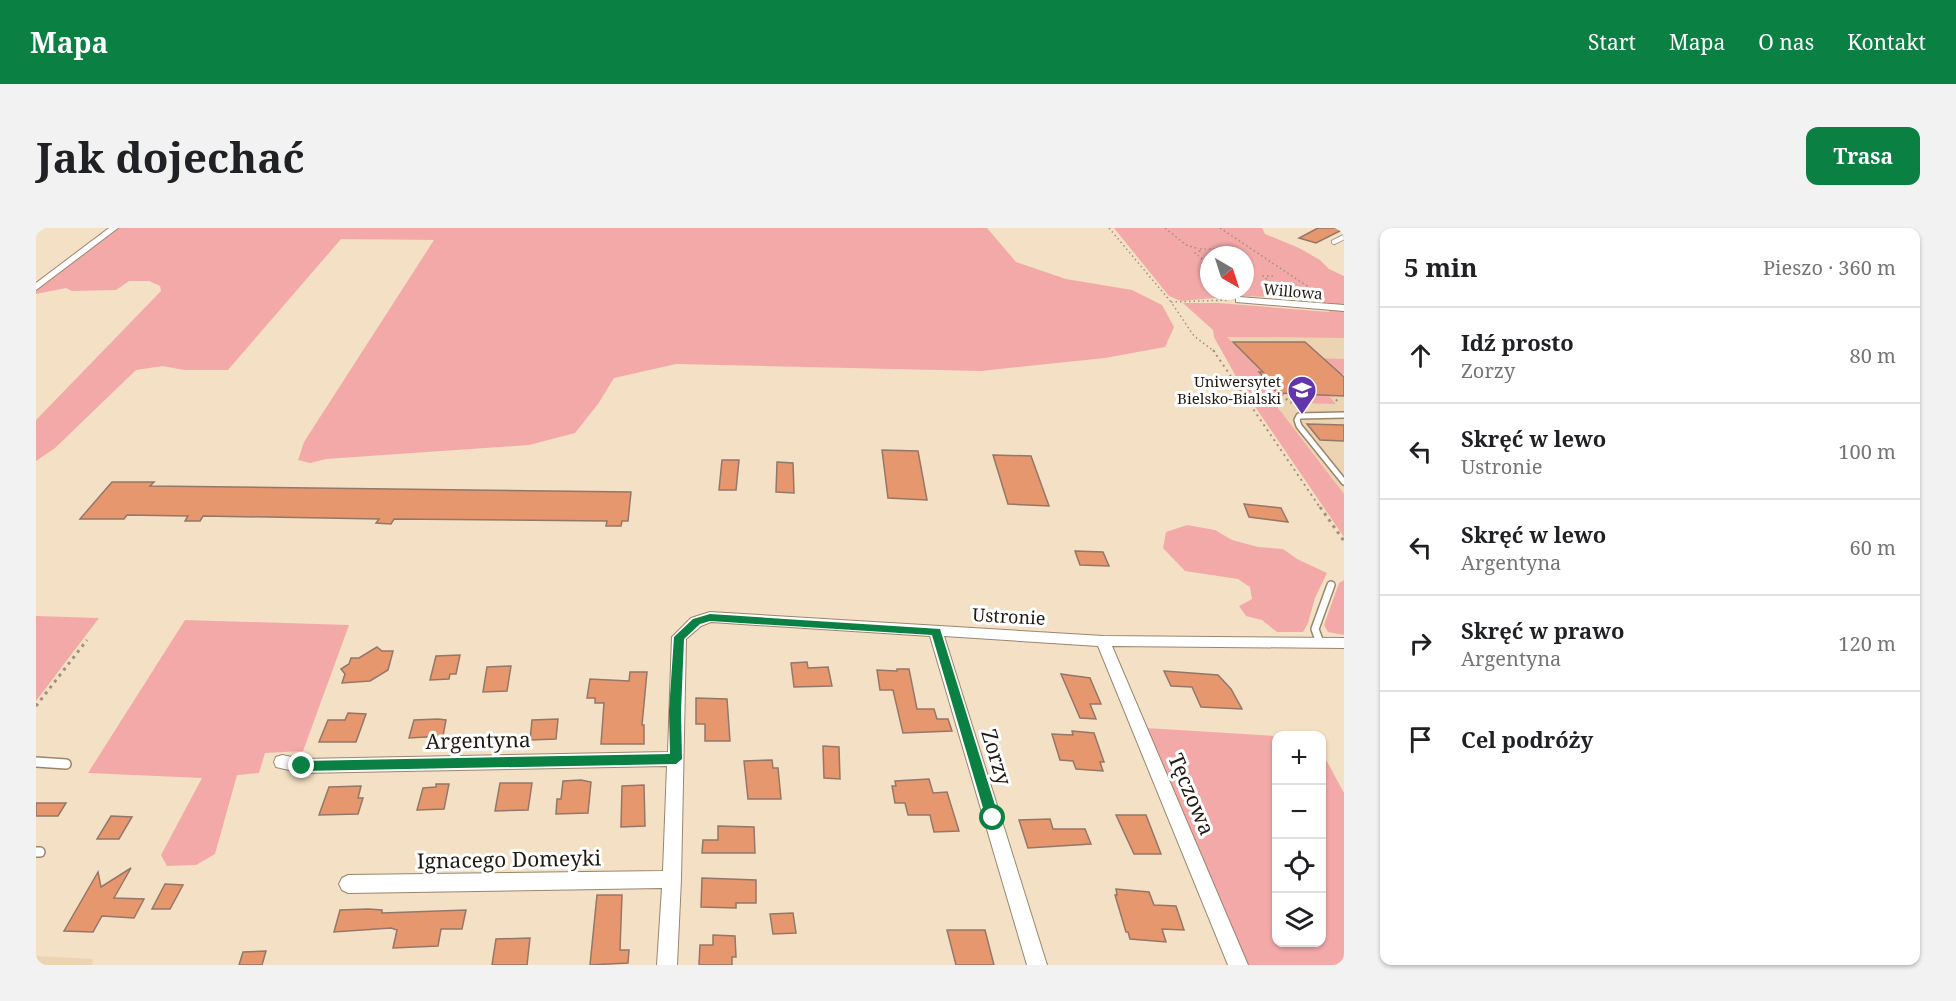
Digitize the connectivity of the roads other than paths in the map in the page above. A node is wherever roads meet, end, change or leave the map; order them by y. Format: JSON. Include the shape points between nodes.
{"nodes":[{"id":1,"x":114,"y":228,"type":"edge"},
{"id":2,"x":1344,"y":237,"type":"edge"},
{"id":3,"x":1334,"y":242,"type":"dead end"},
{"id":4,"x":36,"y":287,"type":"edge"},
{"id":5,"x":1239,"y":300,"type":"road end"},
{"id":6,"x":1342,"y":308,"type":"edge"},
{"id":7,"x":1344,"y":415,"type":"edge"},
{"id":8,"x":1344,"y":482,"type":"edge"},
{"id":9,"x":1331,"y":585,"type":"dead end"},
{"id":10,"x":936,"y":632,"type":"junction"},
{"id":11,"x":1103,"y":641,"type":"junction"},
{"id":12,"x":1320,"y":643,"type":"junction"},
{"id":13,"x":1344,"y":643,"type":"edge"},
{"id":14,"x":676,"y":759,"type":"junction"},
{"id":15,"x":36,"y":762,"type":"edge"},
{"id":16,"x":282,"y":762,"type":"dead end"},
{"id":17,"x":66,"y":764,"type":"dead end"},
{"id":18,"x":672,"y":879,"type":"junction"},
{"id":19,"x":348,"y":884,"type":"dead end"},
{"id":20,"x":667,"y":965,"type":"edge"},
{"id":21,"x":1037,"y":965,"type":"edge"},
{"id":22,"x":1238,"y":965,"type":"edge"}],
"edges":[{"from":1,"to":4,"type":"street"},
{"from":2,"to":3,"type":"lane"},
{"from":5,"to":6,"type":"street","name":"Willowa"},
{"from":7,"to":8,"type":"lane","via":[[1308,414],[1297,420]]},
{"from":9,"to":12,"type":"lane","via":[[1315,629]]},
{"from":10,"to":11,"type":"street","name":"Ustronie"},
{"from":10,"to":14,"type":"street","name":"Ustronie","via":[[710,617],[696,622],[679,637]]},
{"from":10,"to":21,"type":"street","name":"Zorzy"},
{"from":11,"to":12,"type":"street","name":"Ustronie"},
{"from":11,"to":22,"type":"street","name":"Tęczowa"},
{"from":12,"to":13,"type":"street","name":"Ustronie"},
{"from":14,"to":16,"type":"street","name":"Argentyna","via":[[302,766]]},
{"from":14,"to":18,"type":"street"},
{"from":15,"to":17,"type":"lane"},
{"from":18,"to":19,"type":"street","name":"Ignacego Domeyki"},
{"from":18,"to":20,"type":"street"}]}
